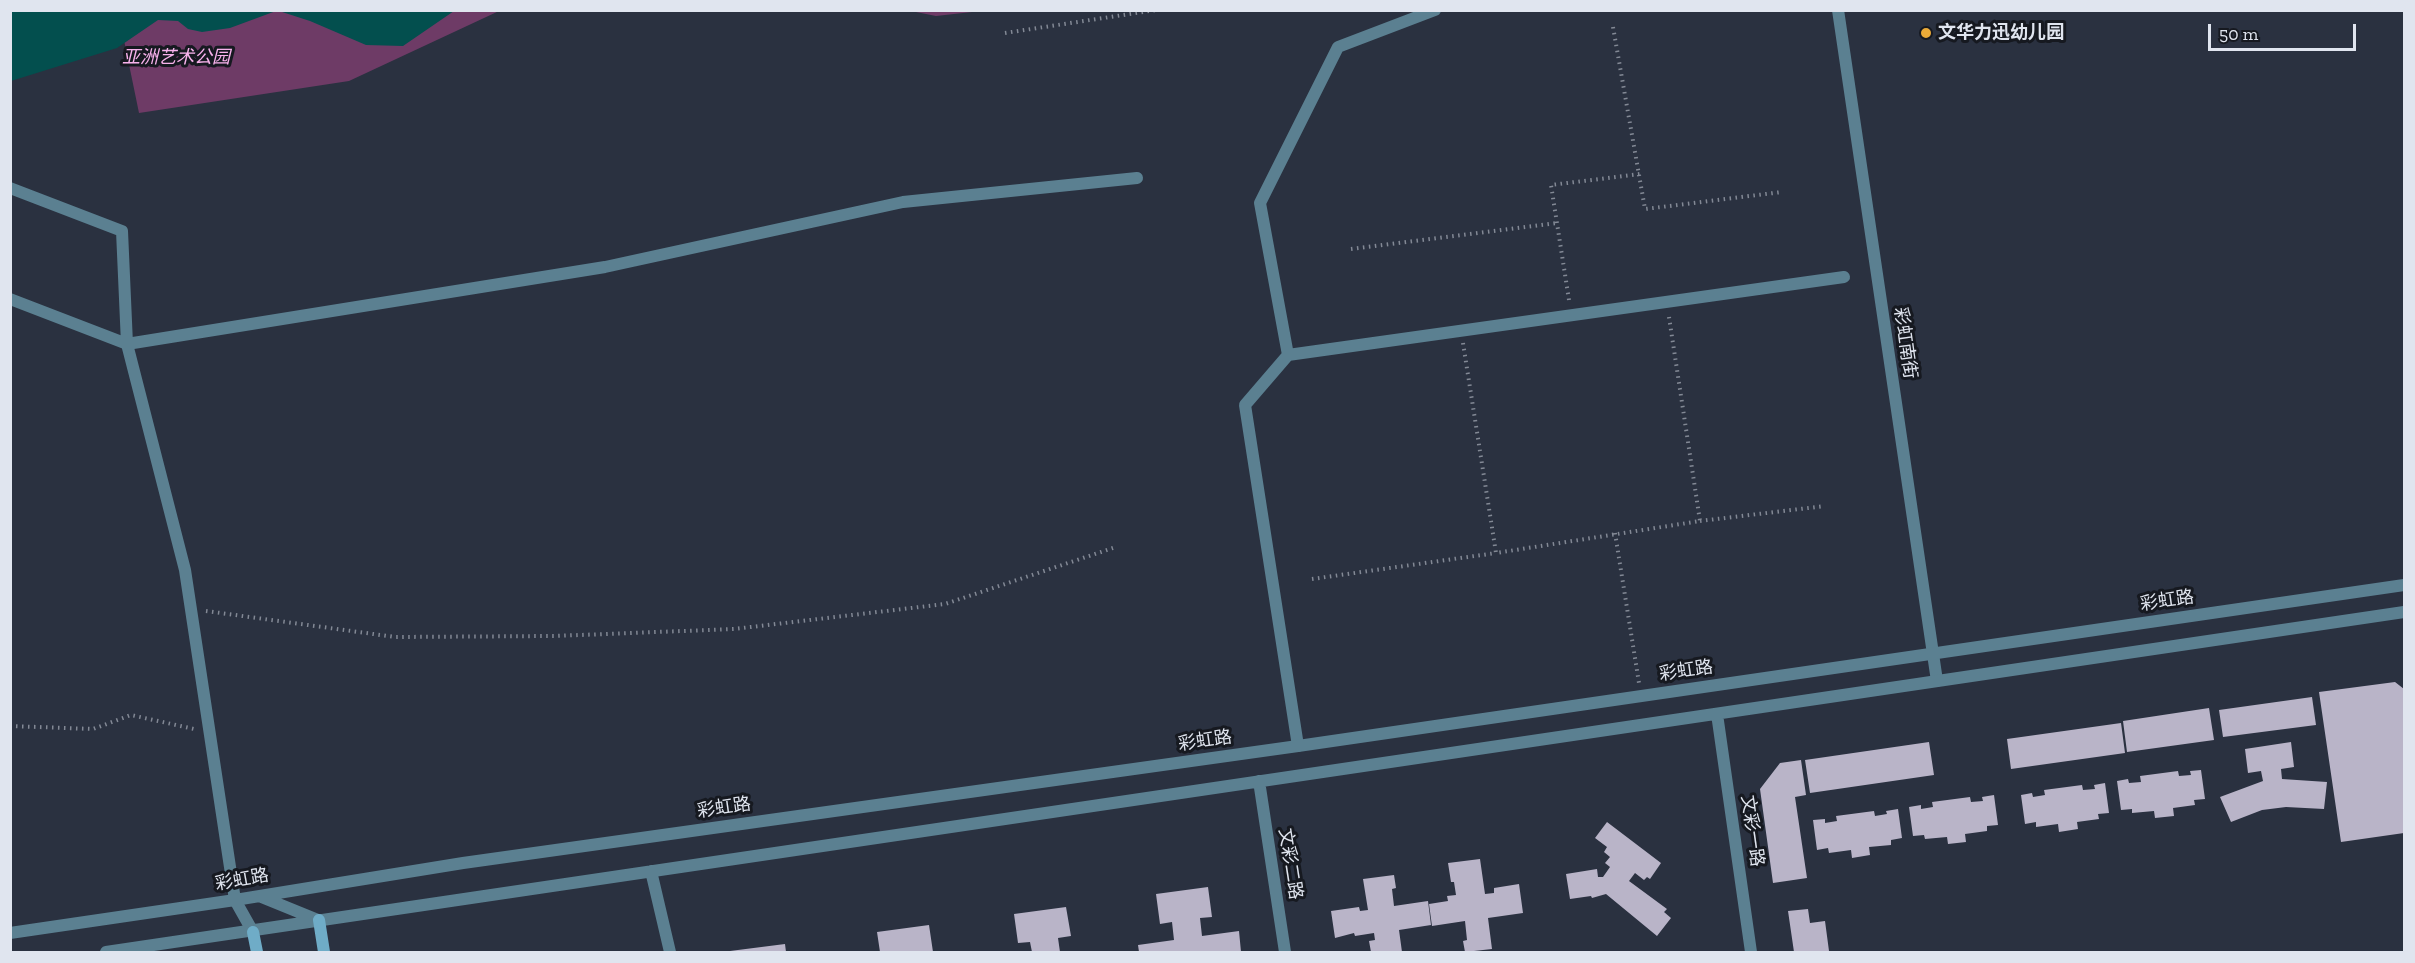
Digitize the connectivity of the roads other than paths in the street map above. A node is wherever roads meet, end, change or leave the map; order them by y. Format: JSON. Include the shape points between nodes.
{"nodes":[{"id":1,"x":1435,"y":10,"type":"edge"},
{"id":2,"x":1838,"y":10,"type":"edge"},
{"id":3,"x":1137,"y":178,"type":"dead end"},
{"id":4,"x":10,"y":188,"type":"edge"},
{"id":5,"x":1844,"y":277,"type":"dead end"},
{"id":6,"x":10,"y":299,"type":"edge"},
{"id":7,"x":126,"y":344,"type":"junction"},
{"id":8,"x":1288,"y":355,"type":"junction"},
{"id":9,"x":2404,"y":585,"type":"edge"},
{"id":10,"x":2404,"y":612,"type":"edge"},
{"id":11,"x":1933,"y":653,"type":"junction"},
{"id":12,"x":1937,"y":681,"type":"junction"},
{"id":13,"x":1717,"y":714,"type":"junction"},
{"id":14,"x":1298,"y":746,"type":"junction"},
{"id":15,"x":1259,"y":781,"type":"junction"},
{"id":16,"x":651,"y":871,"type":"junction"},
{"id":17,"x":258,"y":896,"type":"junction"},
{"id":18,"x":235,"y":900,"type":"junction"},
{"id":19,"x":319,"y":920,"type":"junction"},
{"id":20,"x":253,"y":932,"type":"junction"},
{"id":21,"x":10,"y":933,"type":"edge"},
{"id":22,"x":106,"y":952,"type":"edge"},
{"id":23,"x":257,"y":952,"type":"edge"},
{"id":24,"x":324,"y":952,"type":"edge"},
{"id":25,"x":670,"y":952,"type":"edge"},
{"id":26,"x":1285,"y":952,"type":"edge"},
{"id":27,"x":1751,"y":952,"type":"edge"}],
"edges":[{"from":1,"to":8,"type":"street","via":[[1338,47],[1260,203]]},
{"from":2,"to":11,"type":"street","name":"彩虹南街"},
{"from":3,"to":7,"type":"street","via":[[903,202],[604,267]]},
{"from":4,"to":7,"type":"street","via":[[122,231]]},
{"from":5,"to":8,"type":"street"},
{"from":6,"to":7,"type":"street"},
{"from":7,"to":18,"type":"street","via":[[185,570]]},
{"from":8,"to":14,"type":"street","via":[[1245,405]]},
{"from":9,"to":11,"type":"street","name":"彩虹路"},
{"from":10,"to":12,"type":"street"},
{"from":11,"to":12,"type":"street","name":"彩虹南街"},
{"from":11,"to":14,"type":"street","name":"彩虹路"},
{"from":12,"to":13,"type":"street"},
{"from":13,"to":15,"type":"street"},
{"from":13,"to":27,"type":"street","name":"文彩一路"},
{"from":14,"to":17,"type":"street","name":"彩虹路","via":[[463,863]]},
{"from":15,"to":16,"type":"street"},
{"from":15,"to":26,"type":"street","name":"文彩二路"},
{"from":16,"to":19,"type":"street"},
{"from":16,"to":25,"type":"street"},
{"from":17,"to":18,"type":"street","name":"彩虹路"},
{"from":17,"to":19,"type":"street"},
{"from":18,"to":20,"type":"street"},
{"from":18,"to":21,"type":"street","name":"彩虹路"},
{"from":19,"to":20,"type":"street"},
{"from":19,"to":24,"type":"main road"},
{"from":20,"to":22,"type":"street"},
{"from":20,"to":23,"type":"main road"}]}
